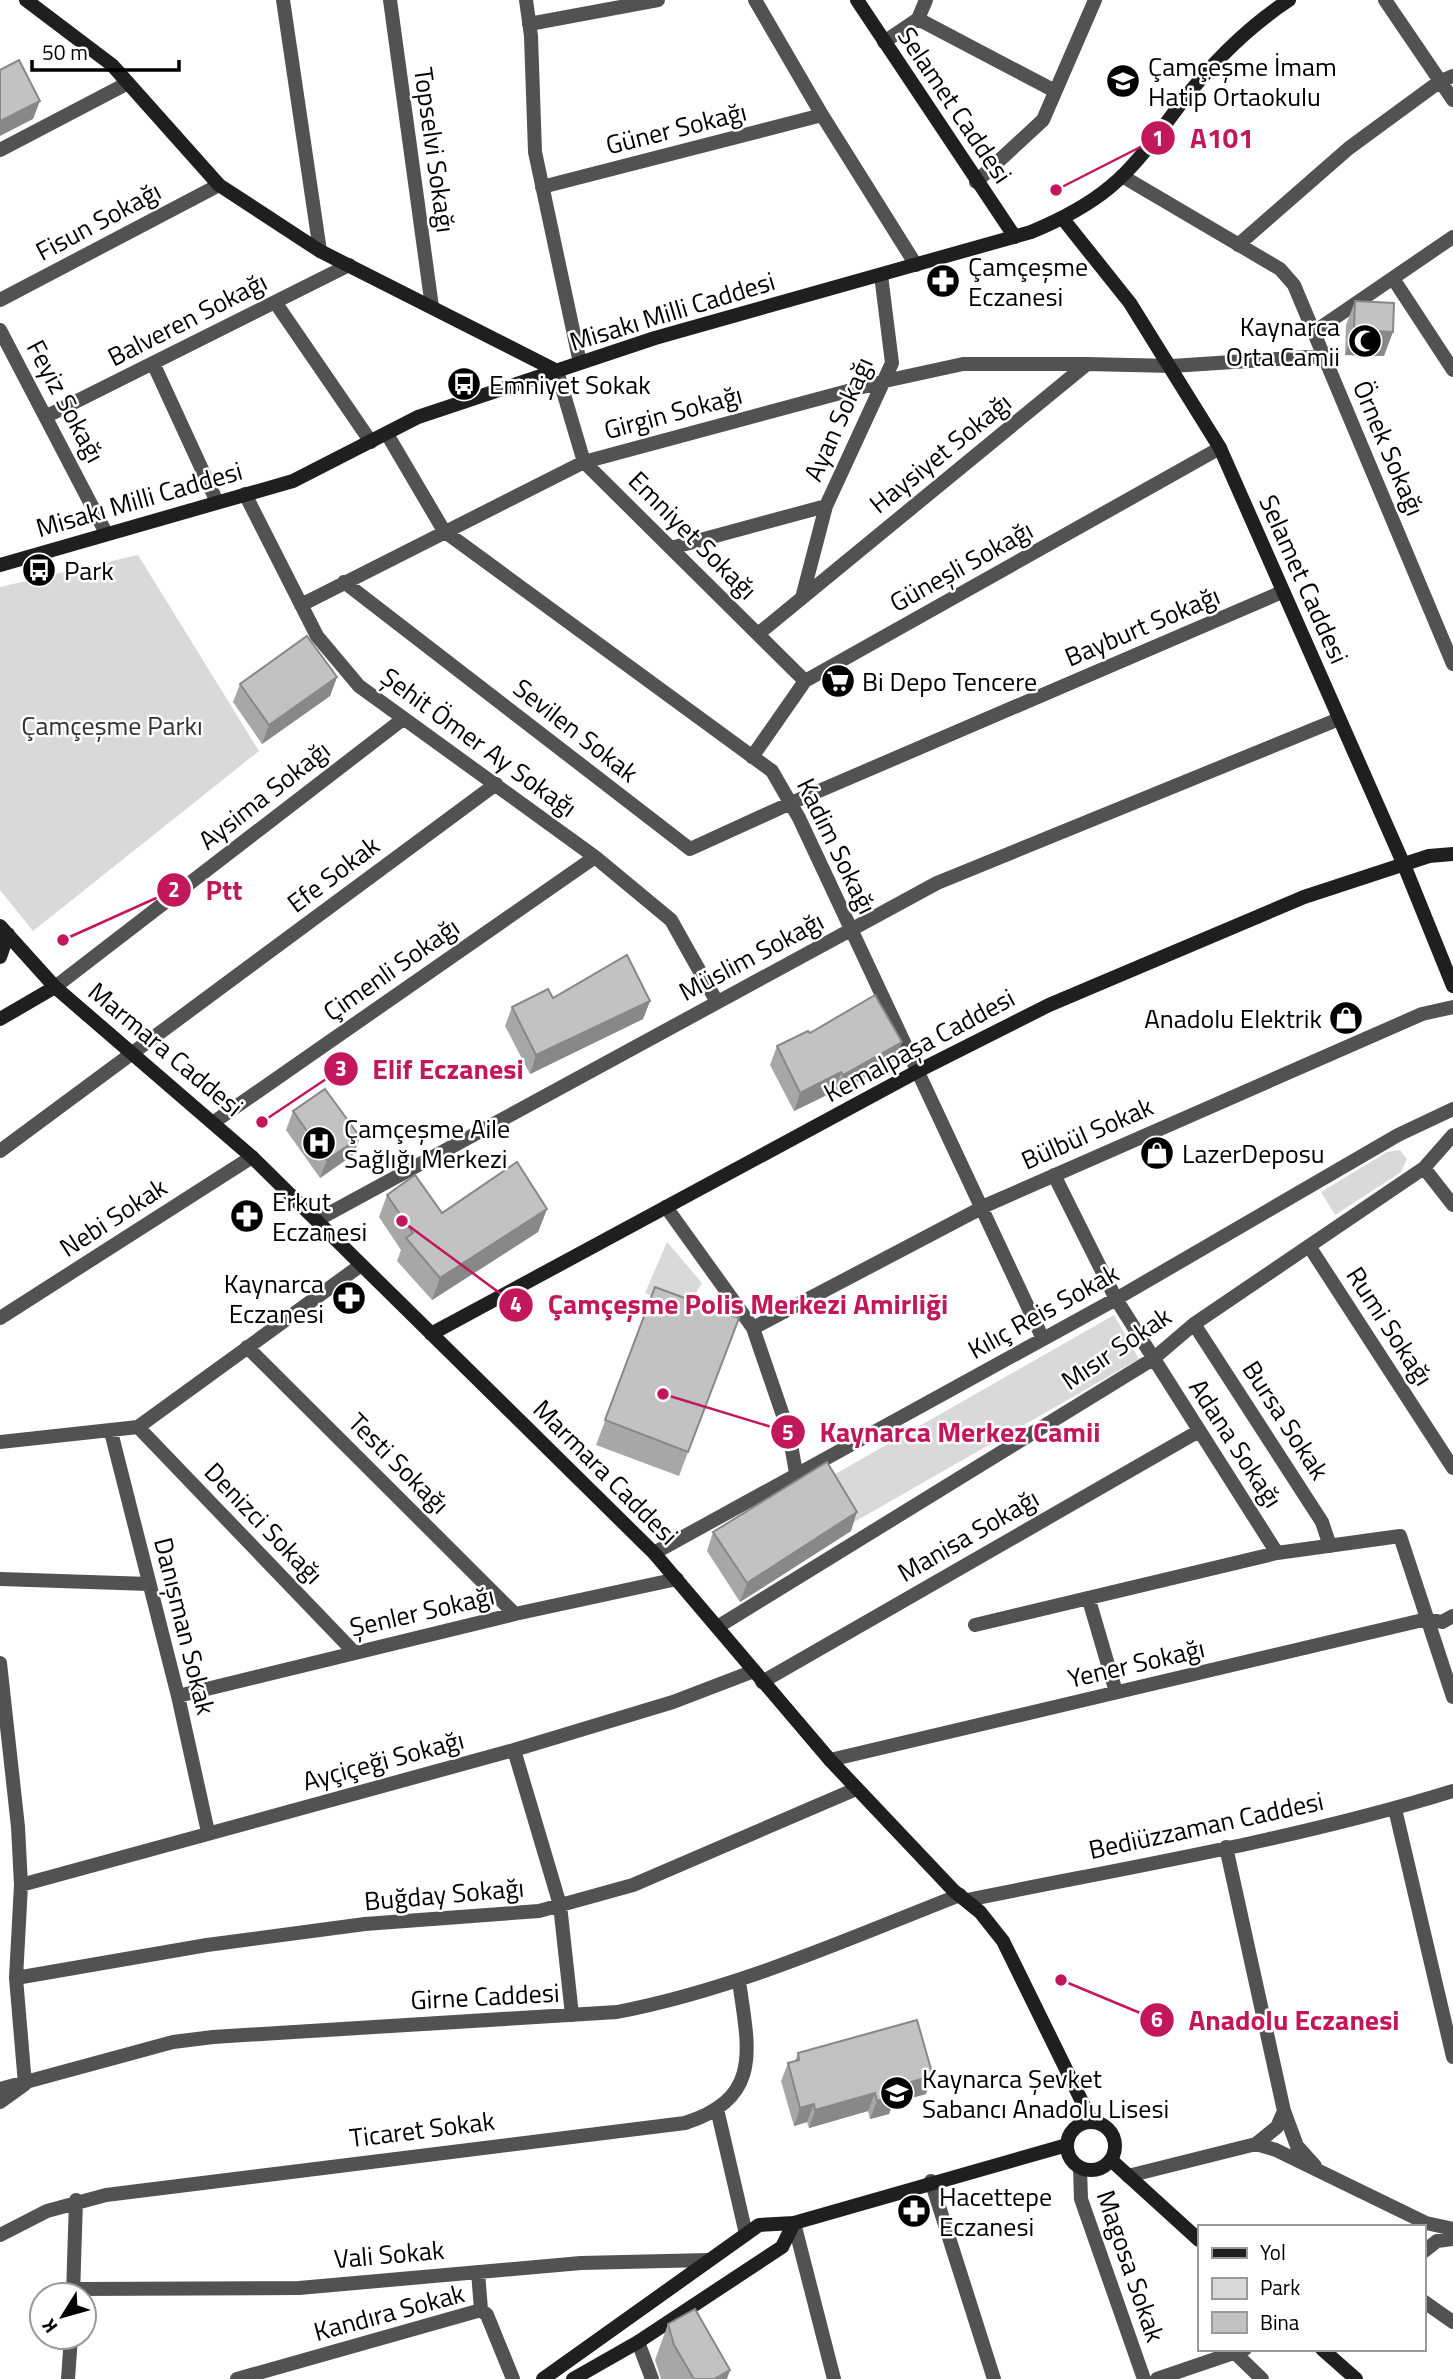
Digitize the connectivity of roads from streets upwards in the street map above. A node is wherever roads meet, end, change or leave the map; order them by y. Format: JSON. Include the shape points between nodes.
{"nodes":[{"id":1,"x":26,"y":0,"type":"edge"},
{"id":2,"x":283,"y":0,"type":"edge"},
{"id":3,"x":390,"y":0,"type":"edge"},
{"id":4,"x":526,"y":0,"type":"edge"},
{"id":5,"x":658,"y":0,"type":"edge"},
{"id":6,"x":755,"y":0,"type":"edge"},
{"id":7,"x":857,"y":0,"type":"edge"},
{"id":8,"x":926,"y":0,"type":"edge"},
{"id":9,"x":1095,"y":0,"type":"edge"},
{"id":10,"x":1289,"y":0,"type":"edge"},
{"id":11,"x":1385,"y":0,"type":"edge"},
{"id":12,"x":918,"y":19,"type":"junction"},
{"id":13,"x":529,"y":24,"type":"junction"},
{"id":14,"x":884,"y":42,"type":"junction"},
{"id":15,"x":1453,"y":76,"type":"edge"},
{"id":16,"x":1438,"y":82,"type":"junction"},
{"id":17,"x":128,"y":83,"type":"junction"},
{"id":18,"x":1055,"y":91,"type":"junction"},
{"id":19,"x":1453,"y":100,"type":"edge"},
{"id":20,"x":822,"y":116,"type":"junction"},
{"id":21,"x":0,"y":150,"type":"edge"},
{"id":22,"x":1122,"y":176,"type":"junction"},
{"id":23,"x":976,"y":182,"type":"junction"},
{"id":24,"x":219,"y":184,"type":"junction"},
{"id":25,"x":542,"y":187,"type":"junction"},
{"id":26,"x":1063,"y":219,"type":"junction"},
{"id":27,"x":1015,"y":237,"type":"junction"},
{"id":28,"x":1453,"y":237,"type":"edge"},
{"id":29,"x":1238,"y":245,"type":"junction"},
{"id":30,"x":320,"y":251,"type":"junction"},
{"id":31,"x":349,"y":265,"type":"junction"},
{"id":32,"x":916,"y":265,"type":"junction"},
{"id":33,"x":881,"y":275,"type":"junction"},
{"id":34,"x":1394,"y":280,"type":"junction"},
{"id":35,"x":0,"y":300,"type":"edge"},
{"id":36,"x":275,"y":302,"type":"junction"},
{"id":37,"x":432,"y":307,"type":"junction"},
{"id":38,"x":0,"y":330,"type":"edge"},
{"id":39,"x":1314,"y":332,"type":"junction"},
{"id":40,"x":1323,"y":356,"type":"junction"},
{"id":41,"x":153,"y":363,"type":"junction"},
{"id":42,"x":580,"y":363,"type":"junction"},
{"id":43,"x":1087,"y":364,"type":"junction"},
{"id":44,"x":1172,"y":366,"type":"junction"},
{"id":45,"x":1453,"y":368,"type":"edge"},
{"id":46,"x":557,"y":371,"type":"junction"},
{"id":47,"x":885,"y":381,"type":"junction"},
{"id":48,"x":47,"y":416,"type":"junction"},
{"id":49,"x":387,"y":433,"type":"junction"},
{"id":50,"x":371,"y":442,"type":"junction"},
{"id":51,"x":1220,"y":448,"type":"junction"},
{"id":52,"x":584,"y":462,"type":"junction"},
{"id":53,"x":245,"y":494,"type":"junction"},
{"id":54,"x":217,"y":502,"type":"junction"},
{"id":55,"x":826,"y":506,"type":"junction"},
{"id":56,"x":444,"y":531,"type":"junction"},
{"id":57,"x":106,"y":533,"type":"junction"},
{"id":58,"x":671,"y":548,"type":"junction"},
{"id":59,"x":0,"y":565,"type":"edge"},
{"id":60,"x":344,"y":582,"type":"junction"},
{"id":61,"x":1282,"y":593,"type":"junction"},
{"id":62,"x":802,"y":598,"type":"junction"},
{"id":63,"x":301,"y":605,"type":"junction"},
{"id":64,"x":758,"y":634,"type":"junction"},
{"id":65,"x":1453,"y":664,"type":"edge"},
{"id":66,"x":805,"y":681,"type":"junction"},
{"id":67,"x":403,"y":719,"type":"junction"},
{"id":68,"x":1339,"y":719,"type":"junction"},
{"id":69,"x":752,"y":757,"type":"junction"},
{"id":70,"x":496,"y":784,"type":"junction"},
{"id":71,"x":791,"y":803,"type":"junction"},
{"id":72,"x":1453,"y":854,"type":"edge"},
{"id":73,"x":595,"y":857,"type":"junction"},
{"id":74,"x":1404,"y":864,"type":"junction"},
{"id":75,"x":4,"y":930,"type":"edge"},
{"id":76,"x":850,"y":930,"type":"junction"},
{"id":77,"x":0,"y":957,"type":"edge"},
{"id":78,"x":1453,"y":986,"type":"edge"},
{"id":79,"x":55,"y":987,"type":"junction"},
{"id":80,"x":716,"y":1002,"type":"junction"},
{"id":81,"x":1453,"y":1007,"type":"edge"},
{"id":82,"x":0,"y":1019,"type":"edge"},
{"id":83,"x":133,"y":1054,"type":"junction"},
{"id":84,"x":918,"y":1071,"type":"junction"},
{"id":85,"x":1453,"y":1109,"type":"edge"},
{"id":86,"x":214,"y":1122,"type":"junction"},
{"id":87,"x":1453,"y":1135,"type":"edge"},
{"id":88,"x":0,"y":1151,"type":"edge"},
{"id":89,"x":252,"y":1157,"type":"junction"},
{"id":90,"x":1424,"y":1168,"type":"junction"},
{"id":91,"x":1054,"y":1175,"type":"junction"},
{"id":92,"x":1453,"y":1205,"type":"edge"},
{"id":93,"x":666,"y":1207,"type":"junction"},
{"id":94,"x":981,"y":1208,"type":"junction"},
{"id":95,"x":317,"y":1220,"type":"junction"},
{"id":96,"x":1309,"y":1246,"type":"junction"},
{"id":97,"x":361,"y":1265,"type":"junction"},
{"id":98,"x":1116,"y":1299,"type":"junction"},
{"id":99,"x":0,"y":1318,"type":"edge"},
{"id":100,"x":1194,"y":1324,"type":"junction"},
{"id":101,"x":752,"y":1328,"type":"junction"},
{"id":102,"x":431,"y":1334,"type":"junction"},
{"id":103,"x":1042,"y":1337,"type":"junction"},
{"id":104,"x":247,"y":1348,"type":"junction"},
{"id":105,"x":1153,"y":1359,"type":"junction"},
{"id":106,"x":138,"y":1427,"type":"junction"},
{"id":107,"x":111,"y":1432,"type":"junction"},
{"id":108,"x":1199,"y":1432,"type":"junction"},
{"id":109,"x":0,"y":1442,"type":"edge"},
{"id":110,"x":1453,"y":1468,"type":"edge"},
{"id":111,"x":796,"y":1473,"type":"junction"},
{"id":112,"x":1330,"y":1546,"type":"junction"},
{"id":113,"x":654,"y":1553,"type":"junction"},
{"id":114,"x":1277,"y":1553,"type":"junction"},
{"id":115,"x":0,"y":1579,"type":"edge"},
{"id":116,"x":677,"y":1579,"type":"junction"},
{"id":117,"x":149,"y":1584,"type":"junction"},
{"id":118,"x":1089,"y":1600,"type":"junction"},
{"id":119,"x":515,"y":1614,"type":"junction"},
{"id":120,"x":1453,"y":1616,"type":"edge"},
{"id":121,"x":1427,"y":1619,"type":"junction"},
{"id":122,"x":975,"y":1625,"type":"dead end"},
{"id":123,"x":719,"y":1626,"type":"junction"},
{"id":124,"x":354,"y":1652,"type":"junction"},
{"id":125,"x":0,"y":1663,"type":"edge"},
{"id":126,"x":758,"y":1677,"type":"junction"},
{"id":127,"x":1116,"y":1692,"type":"junction"},
{"id":128,"x":178,"y":1696,"type":"junction"},
{"id":129,"x":1453,"y":1697,"type":"edge"},
{"id":130,"x":514,"y":1750,"type":"junction"},
{"id":131,"x":830,"y":1760,"type":"junction"},
{"id":132,"x":856,"y":1789,"type":"junction"},
{"id":133,"x":1453,"y":1791,"type":"edge"},
{"id":134,"x":1395,"y":1809,"type":"junction"},
{"id":135,"x":208,"y":1832,"type":"junction"},
{"id":136,"x":1226,"y":1847,"type":"junction"},
{"id":137,"x":21,"y":1885,"type":"junction"},
{"id":138,"x":963,"y":1898,"type":"junction"},
{"id":139,"x":560,"y":1905,"type":"junction"},
{"id":140,"x":16,"y":1978,"type":"junction"},
{"id":141,"x":739,"y":1981,"type":"junction"},
{"id":142,"x":572,"y":2015,"type":"junction"},
{"id":143,"x":1449,"y":2019,"type":"edge"},
{"id":144,"x":1453,"y":2057,"type":"edge"},
{"id":145,"x":25,"y":2084,"type":"junction"},
{"id":146,"x":0,"y":2089,"type":"edge"},
{"id":147,"x":0,"y":2102,"type":"edge"},
{"id":148,"x":717,"y":2109,"type":"junction"},
{"id":149,"x":1284,"y":2111,"type":"junction"},
{"id":150,"x":1092,"y":2122,"type":"junction"},
{"id":151,"x":1067,"y":2144,"type":"junction"},
{"id":152,"x":1256,"y":2144,"type":"junction"},
{"id":153,"x":1111,"y":2160,"type":"junction"},
{"id":154,"x":1080,"y":2168,"type":"junction"},
{"id":155,"x":1322,"y":2173,"type":"junction"},
{"id":156,"x":1128,"y":2176,"type":"junction"},
{"id":157,"x":931,"y":2181,"type":"junction"},
{"id":158,"x":76,"y":2200,"type":"junction"},
{"id":159,"x":794,"y":2223,"type":"junction"},
{"id":160,"x":1453,"y":2228,"type":"edge"},
{"id":161,"x":746,"y":2234,"type":"junction"},
{"id":162,"x":0,"y":2235,"type":"edge"},
{"id":163,"x":1198,"y":2239,"type":"edge"},
{"id":164,"x":1453,"y":2239,"type":"edge"},
{"id":165,"x":1437,"y":2241,"type":"junction"},
{"id":166,"x":1425,"y":2250,"type":"edge"},
{"id":167,"x":1453,"y":2250,"type":"edge"},
{"id":168,"x":708,"y":2260,"type":"junction"},
{"id":169,"x":478,"y":2272,"type":"junction"},
{"id":170,"x":73,"y":2281,"type":"edge"},
{"id":171,"x":98,"y":2292,"type":"edge"},
{"id":172,"x":1425,"y":2302,"type":"edge"},
{"id":173,"x":481,"y":2310,"type":"junction"},
{"id":174,"x":1453,"y":2322,"type":"edge"},
{"id":175,"x":638,"y":2342,"type":"junction"},
{"id":176,"x":70,"y":2351,"type":"edge"},
{"id":177,"x":1240,"y":2351,"type":"edge"},
{"id":178,"x":1324,"y":2351,"type":"edge"},
{"id":179,"x":68,"y":2379,"type":"edge"},
{"id":180,"x":237,"y":2379,"type":"edge"},
{"id":181,"x":513,"y":2379,"type":"edge"},
{"id":182,"x":543,"y":2379,"type":"edge"},
{"id":183,"x":573,"y":2379,"type":"edge"},
{"id":184,"x":652,"y":2379,"type":"edge"},
{"id":185,"x":834,"y":2379,"type":"edge"},
{"id":186,"x":994,"y":2379,"type":"edge"},
{"id":187,"x":1143,"y":2379,"type":"edge"},
{"id":188,"x":1157,"y":2379,"type":"edge"},
{"id":189,"x":1262,"y":2379,"type":"edge"},
{"id":190,"x":1355,"y":2379,"type":"edge"}],
"edges":[{"from":1,"to":17,"type":"street","via":[[112,65]]},
{"from":2,"to":30,"type":"street"},
{"from":3,"to":37,"type":"street","name":"Topselvi Sokağı"},
{"from":4,"to":13,"type":"street"},
{"from":5,"to":13,"type":"street"},
{"from":6,"to":20,"type":"street"},
{"from":7,"to":14,"type":"street","name":"Selamet Caddesi"},
{"from":8,"to":12,"type":"street"},
{"from":9,"to":18,"type":"street"},
{"from":10,"to":22,"type":"street","name":"Misakı Milli Caddesi","via":[[1211,66]]},
{"from":11,"to":16,"type":"street"},
{"from":12,"to":14,"type":"street"},
{"from":12,"to":18,"type":"street"},
{"from":13,"to":25,"type":"street","via":[[535,152]]},
{"from":14,"to":23,"type":"street","name":"Selamet Caddesi"},
{"from":15,"to":16,"type":"street"},
{"from":16,"to":19,"type":"street"},
{"from":16,"to":29,"type":"street","via":[[1349,148]]},
{"from":17,"to":21,"type":"street"},
{"from":17,"to":24,"type":"street"},
{"from":18,"to":23,"type":"street","via":[[1043,120]]},
{"from":20,"to":25,"type":"street","name":"Güner Sokağı"},
{"from":20,"to":32,"type":"street"},
{"from":22,"to":26,"type":"street","name":"Misakı Milli Caddesi"},
{"from":22,"to":29,"type":"street","name":"Örnek Sokağı"},
{"from":23,"to":27,"type":"street","name":"Selamet Caddesi"},
{"from":24,"to":30,"type":"street"},
{"from":24,"to":35,"type":"street","name":"Fisun Sokağı"},
{"from":25,"to":42,"type":"street"},
{"from":26,"to":27,"type":"street","name":"Misakı Milli Caddesi"},
{"from":26,"to":44,"type":"street","name":"Selamet Caddesi","via":[[1130,303]]},
{"from":27,"to":32,"type":"street","name":"Misakı Milli Caddesi"},
{"from":28,"to":34,"type":"street"},
{"from":29,"to":39,"type":"street","name":"Örnek Sokağı","via":[[1279,269],[1294,285]]},
{"from":30,"to":31,"type":"street"},
{"from":31,"to":36,"type":"street","name":"Balveren Sokağı"},
{"from":31,"to":37,"type":"street"},
{"from":32,"to":33,"type":"street","name":"Misakı Milli Caddesi"},
{"from":33,"to":42,"type":"street","name":"Misakı Milli Caddesi"},
{"from":33,"to":47,"type":"street","name":"Ayan Sokağı","via":[[892,363]]},
{"from":34,"to":39,"type":"street"},
{"from":34,"to":45,"type":"street"},
{"from":36,"to":41,"type":"street","name":"Balveren Sokağı"},
{"from":36,"to":50,"type":"street"},
{"from":37,"to":46,"type":"street"},
{"from":38,"to":48,"type":"street","name":"Feyiz Sokağı"},
{"from":39,"to":40,"type":"street","name":"Örnek Sokağı"},
{"from":40,"to":44,"type":"street"},
{"from":40,"to":65,"type":"street","name":"Örnek Sokağı"},
{"from":41,"to":48,"type":"street","name":"Balveren Sokağı"},
{"from":41,"to":54,"type":"street"},
{"from":42,"to":46,"type":"street","name":"Misakı Milli Caddesi"},
{"from":43,"to":44,"type":"street"},
{"from":43,"to":47,"type":"street","name":"Girgin Sokağı","via":[[963,364]]},
{"from":43,"to":62,"type":"street","name":"Haysiyet Sokağı"},
{"from":44,"to":51,"type":"street","name":"Selamet Caddesi"},
{"from":46,"to":49,"type":"street","name":"Misakı Milli Caddesi","via":[[418,417]]},
{"from":46,"to":52,"type":"street","name":"Emniyet Sokağı"},
{"from":47,"to":52,"type":"street","name":"Girgin Sokağı"},
{"from":47,"to":55,"type":"street","name":"Ayan Sokağı"},
{"from":48,"to":57,"type":"street","name":"Feyiz Sokağı"},
{"from":49,"to":50,"type":"street","name":"Misakı Milli Caddesi"},
{"from":49,"to":56,"type":"street","name":"Kadim Sokağı"},
{"from":50,"to":53,"type":"street","name":"Misakı Milli Caddesi","via":[[293,481]]},
{"from":51,"to":61,"type":"street","name":"Selamet Caddesi"},
{"from":51,"to":66,"type":"street","name":"Güneşli Sokağı"},
{"from":52,"to":56,"type":"street","name":"Girgin Sokağı"},
{"from":52,"to":58,"type":"street","name":"Emniyet Sokağı"},
{"from":53,"to":54,"type":"street","name":"Misakı Milli Caddesi"},
{"from":53,"to":63,"type":"street","name":"Şehit Ömer Ay Sokağı"},
{"from":54,"to":57,"type":"street","name":"Misakı Milli Caddesi"},
{"from":55,"to":58,"type":"street","name":"Ayan Sokağı"},
{"from":55,"to":62,"type":"street"},
{"from":56,"to":60,"type":"street","name":"Girgin Sokağı"},
{"from":56,"to":69,"type":"street","name":"Kadim Sokağı"},
{"from":57,"to":59,"type":"street","name":"Misakı Milli Caddesi"},
{"from":58,"to":64,"type":"street","name":"Emniyet Sokağı"},
{"from":60,"to":63,"type":"street","name":"Girgin Sokağı"},
{"from":60,"to":71,"type":"street","name":"Sevilen Sokak","via":[[690,849]]},
{"from":61,"to":68,"type":"street","name":"Selamet Caddesi"},
{"from":61,"to":71,"type":"street","name":"Bayburt Sokağı"},
{"from":62,"to":64,"type":"street","name":"Haysiyet Sokağı"},
{"from":63,"to":67,"type":"street","name":"Şehit Ömer Ay Sokağı","via":[[317,636],[359,686]]},
{"from":64,"to":66,"type":"street","name":"Emniyet Sokağı"},
{"from":66,"to":69,"type":"street","name":"Güneşli Sokağı"},
{"from":67,"to":70,"type":"street","name":"Şehit Ömer Ay Sokağı"},
{"from":67,"to":79,"type":"street","name":"Aysima Sokağı"},
{"from":68,"to":74,"type":"street","name":"Selamet Caddesi"},
{"from":68,"to":76,"type":"street","name":"Müslim Sokağı","via":[[937,883]]},
{"from":69,"to":71,"type":"street","name":"Kadim Sokağı","via":[[772,771]]},
{"from":70,"to":73,"type":"street","name":"Şehit Ömer Ay Sokağı"},
{"from":70,"to":83,"type":"street","name":"Efe Sokak"},
{"from":71,"to":76,"type":"street","name":"Kadim Sokağı"},
{"from":72,"to":74,"type":"street","name":"Kemalpaşa Caddesi"},
{"from":73,"to":80,"type":"street","name":"Şehit Ömer Ay Sokağı","via":[[671,920]]},
{"from":73,"to":86,"type":"street","name":"Çimenli Sokağı"},
{"from":74,"to":78,"type":"street","name":"Selamet Caddesi"},
{"from":74,"to":84,"type":"street","name":"Kemalpaşa Caddesi","via":[[1304,897],[1049,1005]]},
{"from":75,"to":77,"type":"street"},
{"from":75,"to":79,"type":"street","name":"Marmara Caddesi"},
{"from":76,"to":80,"type":"street","name":"Müslim Sokağı"},
{"from":76,"to":84,"type":"street","name":"Kadim Sokağı"},
{"from":79,"to":82,"type":"street"},
{"from":79,"to":83,"type":"street","name":"Marmara Caddesi"},
{"from":80,"to":95,"type":"street","name":"Müslim Sokağı"},
{"from":81,"to":91,"type":"street","name":"Bülbül Sokak","via":[[1422,1014]]},
{"from":83,"to":86,"type":"street","name":"Marmara Caddesi"},
{"from":83,"to":88,"type":"street","name":"Efe Sokak"},
{"from":84,"to":93,"type":"street","name":"Kemalpaşa Caddesi"},
{"from":84,"to":94,"type":"street","name":"Kadim Sokağı"},
{"from":85,"to":98,"type":"street","name":"Kılıç Reis Sokak","via":[[1398,1135]]},
{"from":86,"to":89,"type":"street","name":"Marmara Caddesi"},
{"from":87,"to":90,"type":"street","name":"Mısır Sokak"},
{"from":89,"to":95,"type":"street","name":"Marmara Caddesi"},
{"from":89,"to":99,"type":"street","name":"Nebi Sokak"},
{"from":90,"to":92,"type":"street"},
{"from":90,"to":96,"type":"street","name":"Mısır Sokak"},
{"from":91,"to":94,"type":"street","name":"Bülbül Sokak"},
{"from":91,"to":98,"type":"street","name":"Adana Sokağı"},
{"from":93,"to":101,"type":"street"},
{"from":93,"to":102,"type":"street","name":"Kemalpaşa Caddesi"},
{"from":94,"to":101,"type":"street","name":"Bülbül Sokak"},
{"from":94,"to":103,"type":"street","name":"Kadim Sokağı"},
{"from":95,"to":97,"type":"street","name":"Marmara Caddesi"},
{"from":96,"to":100,"type":"street","name":"Mısır Sokak"},
{"from":96,"to":110,"type":"street","name":"Rumi Sokağı"},
{"from":97,"to":102,"type":"street","name":"Marmara Caddesi"},
{"from":97,"to":104,"type":"street"},
{"from":98,"to":103,"type":"street","name":"Kılıç Reis Sokak"},
{"from":98,"to":105,"type":"street","name":"Adana Sokağı"},
{"from":100,"to":105,"type":"street","name":"Mısır Sokak"},
{"from":100,"to":112,"type":"street","name":"Bursa Sokak","via":[[1322,1522]]},
{"from":101,"to":111,"type":"street","via":[[789,1433]]},
{"from":102,"to":113,"type":"street","name":"Marmara Caddesi"},
{"from":103,"to":111,"type":"street","name":"Kılıç Reis Sokak"},
{"from":104,"to":106,"type":"street"},
{"from":104,"to":119,"type":"street","name":"Testi Sokağı"},
{"from":105,"to":108,"type":"street","name":"Adana Sokağı"},
{"from":105,"to":123,"type":"street","name":"Mısır Sokak"},
{"from":106,"to":107,"type":"street"},
{"from":106,"to":124,"type":"street","name":"Denizci Sokağı"},
{"from":107,"to":109,"type":"street"},
{"from":107,"to":117,"type":"street","name":"Danışman Sokak"},
{"from":108,"to":114,"type":"street","name":"Adana Sokağı"},
{"from":108,"to":126,"type":"street","name":"Manisa Sokağı"},
{"from":111,"to":113,"type":"street","name":"Kılıç Reis Sokak"},
{"from":112,"to":114,"type":"street"},
{"from":112,"to":121,"type":"street","via":[[1400,1536]]},
{"from":113,"to":116,"type":"street","name":"Marmara Caddesi"},
{"from":114,"to":118,"type":"street"},
{"from":115,"to":117,"type":"street"},
{"from":116,"to":119,"type":"street","name":"Şenler Sokağı"},
{"from":116,"to":123,"type":"street","name":"Marmara Caddesi"},
{"from":117,"to":128,"type":"street","name":"Danışman Sokak"},
{"from":118,"to":122,"type":"street"},
{"from":118,"to":127,"type":"street"},
{"from":119,"to":124,"type":"street","name":"Şenler Sokağı"},
{"from":120,"to":121,"type":"street","name":"Yener Sokağı","via":[[1442,1622]]},
{"from":121,"to":127,"type":"street","name":"Yener Sokağı"},
{"from":121,"to":129,"type":"street"},
{"from":123,"to":126,"type":"street","name":"Marmara Caddesi"},
{"from":124,"to":128,"type":"street","name":"Şenler Sokağı"},
{"from":125,"to":137,"type":"street","via":[[11,1742]]},
{"from":126,"to":130,"type":"street","name":"Ayçiçeği Sokağı"},
{"from":126,"to":131,"type":"street","name":"Marmara Caddesi"},
{"from":127,"to":131,"type":"street","name":"Yener Sokağı"},
{"from":128,"to":135,"type":"street","name":"Danışman Sokak"},
{"from":130,"to":135,"type":"street","name":"Ayçiçeği Sokağı"},
{"from":130,"to":139,"type":"street"},
{"from":131,"to":132,"type":"street","name":"Marmara Caddesi"},
{"from":132,"to":138,"type":"street","name":"Marmara Caddesi"},
{"from":132,"to":139,"type":"street","name":"Buğday Sokağı","via":[[633,1885]]},
{"from":133,"to":134,"type":"street","name":"Bediüzzaman Caddesi"},
{"from":134,"to":136,"type":"street","name":"Bediüzzaman Caddesi"},
{"from":134,"to":143,"type":"street"},
{"from":135,"to":137,"type":"street","name":"Ayçiçeği Sokağı"},
{"from":136,"to":138,"type":"street","name":"Bediüzzaman Caddesi"},
{"from":136,"to":149,"type":"street"},
{"from":137,"to":140,"type":"street"},
{"from":138,"to":141,"type":"street","name":"Girne Caddesi"},
{"from":138,"to":150,"type":"street","name":"Marmara Caddesi","via":[[1003,1941]]},
{"from":139,"to":140,"type":"street","name":"Buğday Sokağı","via":[[539,1911],[365,1924],[207,1945]]},
{"from":139,"to":142,"type":"street"},
{"from":140,"to":145,"type":"street"},
{"from":141,"to":142,"type":"street","name":"Girne Caddesi","via":[[660,2004]]},
{"from":141,"to":148,"type":"street","name":"Ticaret Sokak","via":[[749,2059],[742,2080]]},
{"from":142,"to":145,"type":"street","name":"Girne Caddesi","via":[[213,2037],[136,2052]]},
{"from":143,"to":144,"type":"street"},
{"from":145,"to":146,"type":"street","name":"Girne Caddesi"},
{"from":145,"to":147,"type":"street"},
{"from":148,"to":158,"type":"street","name":"Ticaret Sokak","via":[[685,2123]]},
{"from":148,"to":161,"type":"street"},
{"from":149,"to":152,"type":"street","via":[[1278,2127]]},
{"from":149,"to":155,"type":"street","via":[[1297,2146]]},
{"from":150,"to":151,"type":"street","via":[[1078,2126]]},
{"from":150,"to":153,"type":"street","via":[[1111,2133],[1115,2146]]},
{"from":151,"to":154,"type":"street","via":[[1070,2158]]},
{"from":151,"to":157,"type":"street"},
{"from":152,"to":155,"type":"street"},
{"from":152,"to":156,"type":"street"},
{"from":153,"to":154,"type":"street","via":[[1100,2169]]},
{"from":153,"to":156,"type":"street"},
{"from":154,"to":187,"type":"street","name":"Magosa Sokak","via":[[1081,2199]]},
{"from":155,"to":160,"type":"street","via":[[1426,2223]]},
{"from":156,"to":163,"type":"street"},
{"from":157,"to":159,"type":"street"},
{"from":157,"to":186,"type":"street"},
{"from":158,"to":162,"type":"street","name":"Ticaret Sokak"},
{"from":158,"to":170,"type":"street"},
{"from":159,"to":161,"type":"street","via":[[759,2225]]},
{"from":159,"to":175,"type":"street","via":[[782,2247]]},
{"from":159,"to":185,"type":"street"},
{"from":161,"to":168,"type":"street"},
{"from":164,"to":165,"type":"street"},
{"from":165,"to":166,"type":"street"},
{"from":165,"to":167,"type":"street"},
{"from":168,"to":169,"type":"street","name":"Vali Sokak","via":[[581,2263]]},
{"from":168,"to":182,"type":"street"},
{"from":169,"to":171,"type":"street","name":"Vali Sokak","via":[[299,2288]]},
{"from":169,"to":173,"type":"street"},
{"from":172,"to":174,"type":"street"},
{"from":173,"to":180,"type":"street","name":"Kandıra Sokak"},
{"from":173,"to":181,"type":"street","name":"Kandıra Sokak"},
{"from":175,"to":183,"type":"street"},
{"from":175,"to":184,"type":"street"},
{"from":176,"to":179,"type":"street"},
{"from":177,"to":188,"type":"street"},
{"from":177,"to":189,"type":"street"},
{"from":178,"to":190,"type":"street"}]}
